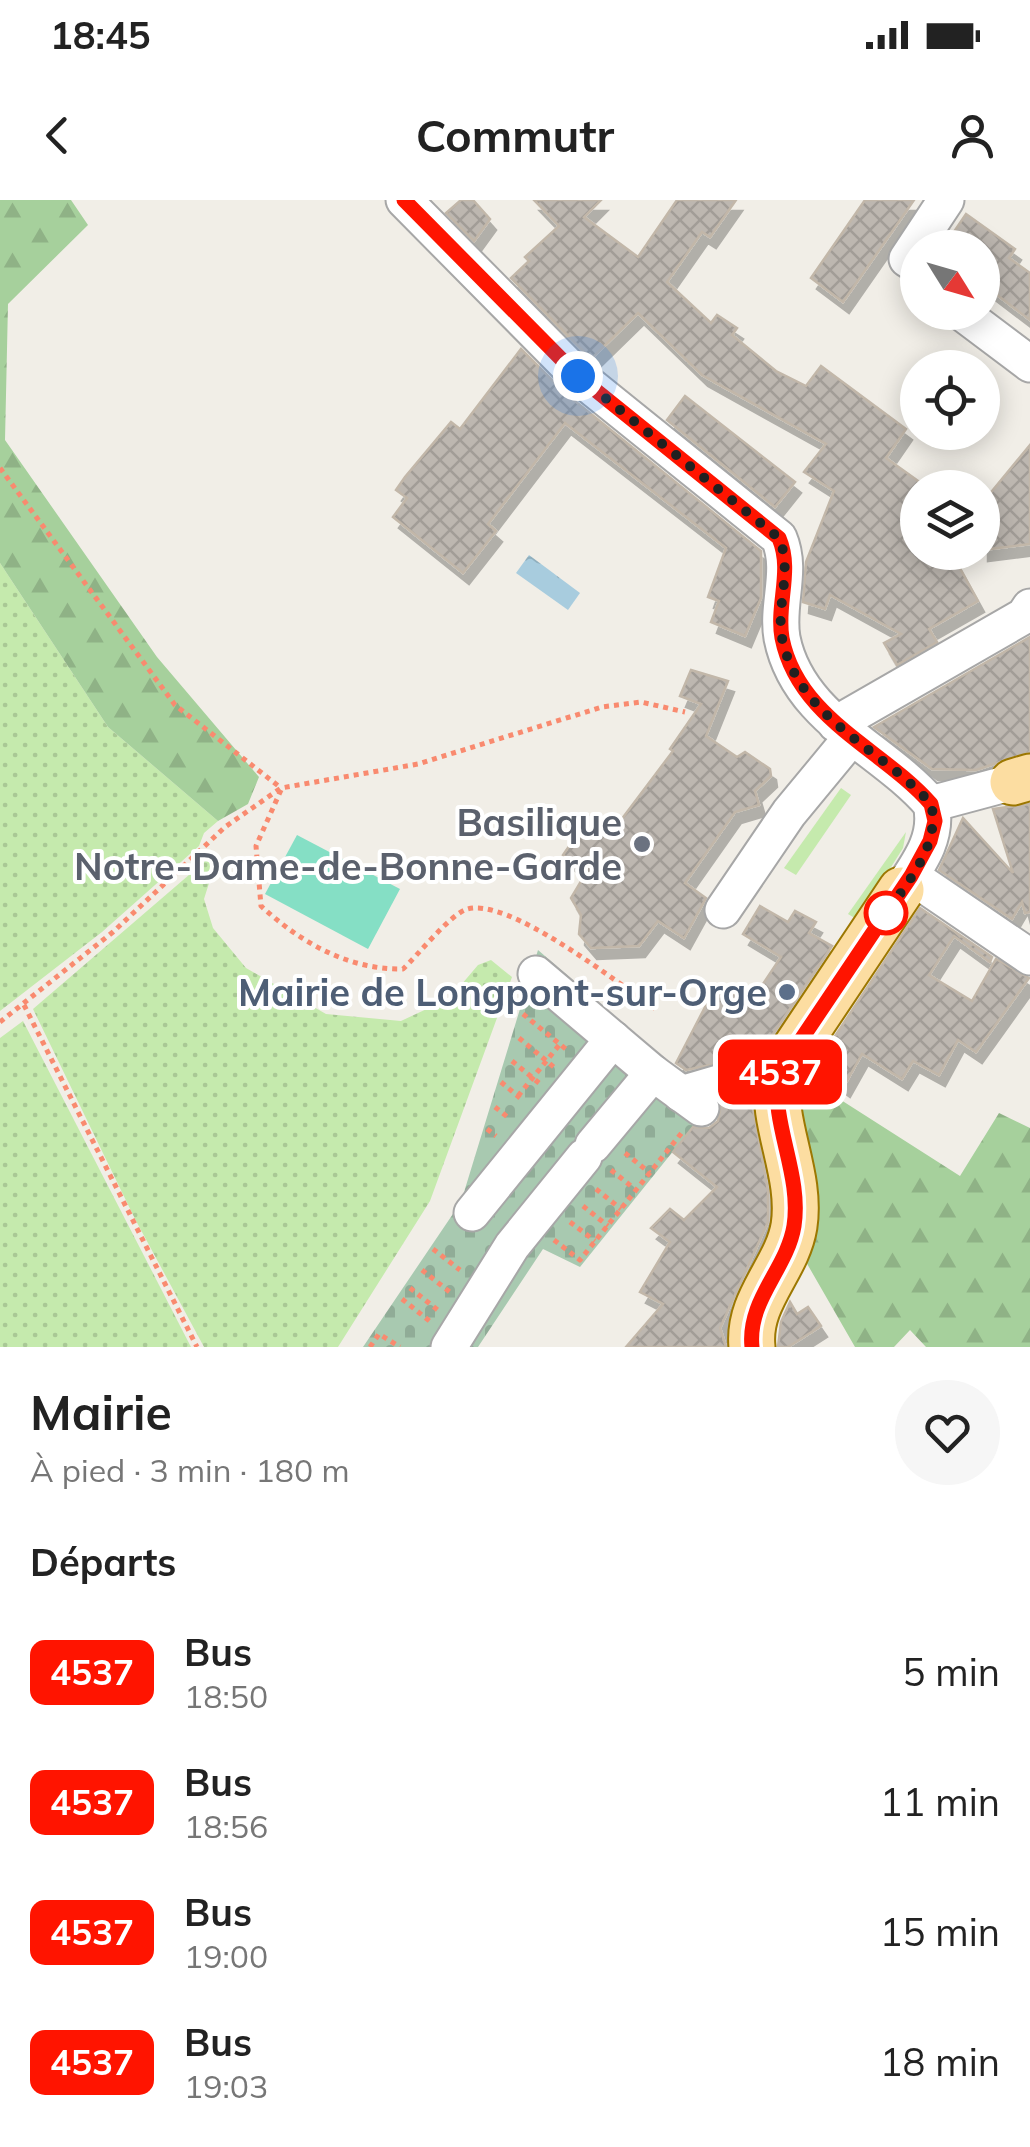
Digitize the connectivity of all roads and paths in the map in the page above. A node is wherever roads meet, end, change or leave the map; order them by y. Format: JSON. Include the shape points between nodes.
{"nodes":[{"id":1,"x":404,"y":200,"type":"edge"},
{"id":2,"x":946,"y":200,"type":"edge"},
{"id":3,"x":927,"y":230,"type":"edge"},
{"id":4,"x":985,"y":330,"type":"edge"},
{"id":5,"x":1030,"y":364,"type":"edge"},
{"id":6,"x":0,"y":468,"type":"edge"},
{"id":7,"x":1030,"y":608,"type":"edge"},
{"id":8,"x":686,"y":712,"type":"dead end"},
{"id":9,"x":844,"y":731,"type":"junction"},
{"id":10,"x":1022,"y":779,"type":"edge"},
{"id":11,"x":281,"y":788,"type":"junction"},
{"id":12,"x":931,"y":804,"type":"junction"},
{"id":13,"x":906,"y":883,"type":"junction"},
{"id":14,"x":723,"y":910,"type":"dead end"},
{"id":15,"x":1030,"y":957,"type":"edge"},
{"id":16,"x":536,"y":974,"type":"dead end"},
{"id":17,"x":24,"y":1004,"type":"junction"},
{"id":18,"x":656,"y":1009,"type":"dead end"},
{"id":19,"x":584,"y":1014,"type":"junction"},
{"id":20,"x":0,"y":1022,"type":"edge"},
{"id":21,"x":613,"y":1039,"type":"junction"},
{"id":22,"x":778,"y":1074,"type":"junction"},
{"id":23,"x":679,"y":1092,"type":"junction"},
{"id":24,"x":518,"y":1096,"type":"dead end"},
{"id":25,"x":590,"y":1153,"type":"junction"},
{"id":26,"x":636,"y":1190,"type":"junction"},
{"id":27,"x":521,"y":1234,"type":"junction"},
{"id":28,"x":433,"y":1249,"type":"dead end"},
{"id":29,"x":422,"y":1270,"type":"dead end"},
{"id":30,"x":474,"y":1282,"type":"dead end"},
{"id":31,"x":410,"y":1288,"type":"dead end"},
{"id":32,"x":462,"y":1301,"type":"dead end"},
{"id":33,"x":449,"y":1333,"type":"edge"},
{"id":34,"x":197,"y":1347,"type":"edge"},
{"id":35,"x":370,"y":1347,"type":"edge"},
{"id":36,"x":400,"y":1347,"type":"edge"},
{"id":37,"x":752,"y":1347,"type":"edge"}],
"edges":[{"from":1,"to":9,"type":"street","via":[[578,376],[779,538],[786,555],[782,639],[805,688]]},
{"from":2,"to":3,"type":"street"},
{"from":4,"to":5,"type":"street"},
{"from":6,"to":11,"type":"path","via":[[175,704]]},
{"from":7,"to":9,"type":"street"},
{"from":8,"to":11,"type":"path","via":[[640,702],[602,707],[418,764]]},
{"from":9,"to":12,"type":"street"},
{"from":9,"to":14,"type":"street"},
{"from":10,"to":12,"type":"street"},
{"from":11,"to":17,"type":"path","via":[[225,827]]},
{"from":11,"to":18,"type":"path","via":[[256,846],[261,906],[296,938],[373,969],[403,969],[466,910],[491,908],[530,925]]},
{"from":12,"to":13,"type":"street","via":[[930,841]]},
{"from":13,"to":15,"type":"street"},
{"from":13,"to":22,"type":"main road"},
{"from":16,"to":19,"type":"street"},
{"from":17,"to":20,"type":"path"},
{"from":17,"to":34,"type":"path"},
{"from":19,"to":21,"type":"street"},
{"from":19,"to":24,"type":"path"},
{"from":21,"to":23,"type":"street"},
{"from":21,"to":27,"type":"street","via":[[468,1210]]},
{"from":22,"to":23,"type":"street"},
{"from":22,"to":37,"type":"main road","via":[[775,1096],[796,1195],[794,1230],[753,1315]]},
{"from":23,"to":25,"type":"street"},
{"from":23,"to":26,"type":"path"},
{"from":25,"to":26,"type":"path"},
{"from":25,"to":27,"type":"street"},
{"from":26,"to":27,"type":"path","via":[[580,1260]]},
{"from":27,"to":33,"type":"street"},
{"from":28,"to":30,"type":"path"},
{"from":29,"to":32,"type":"path"},
{"from":31,"to":33,"type":"path"},
{"from":35,"to":36,"type":"path","via":[[378,1334]]}]}
